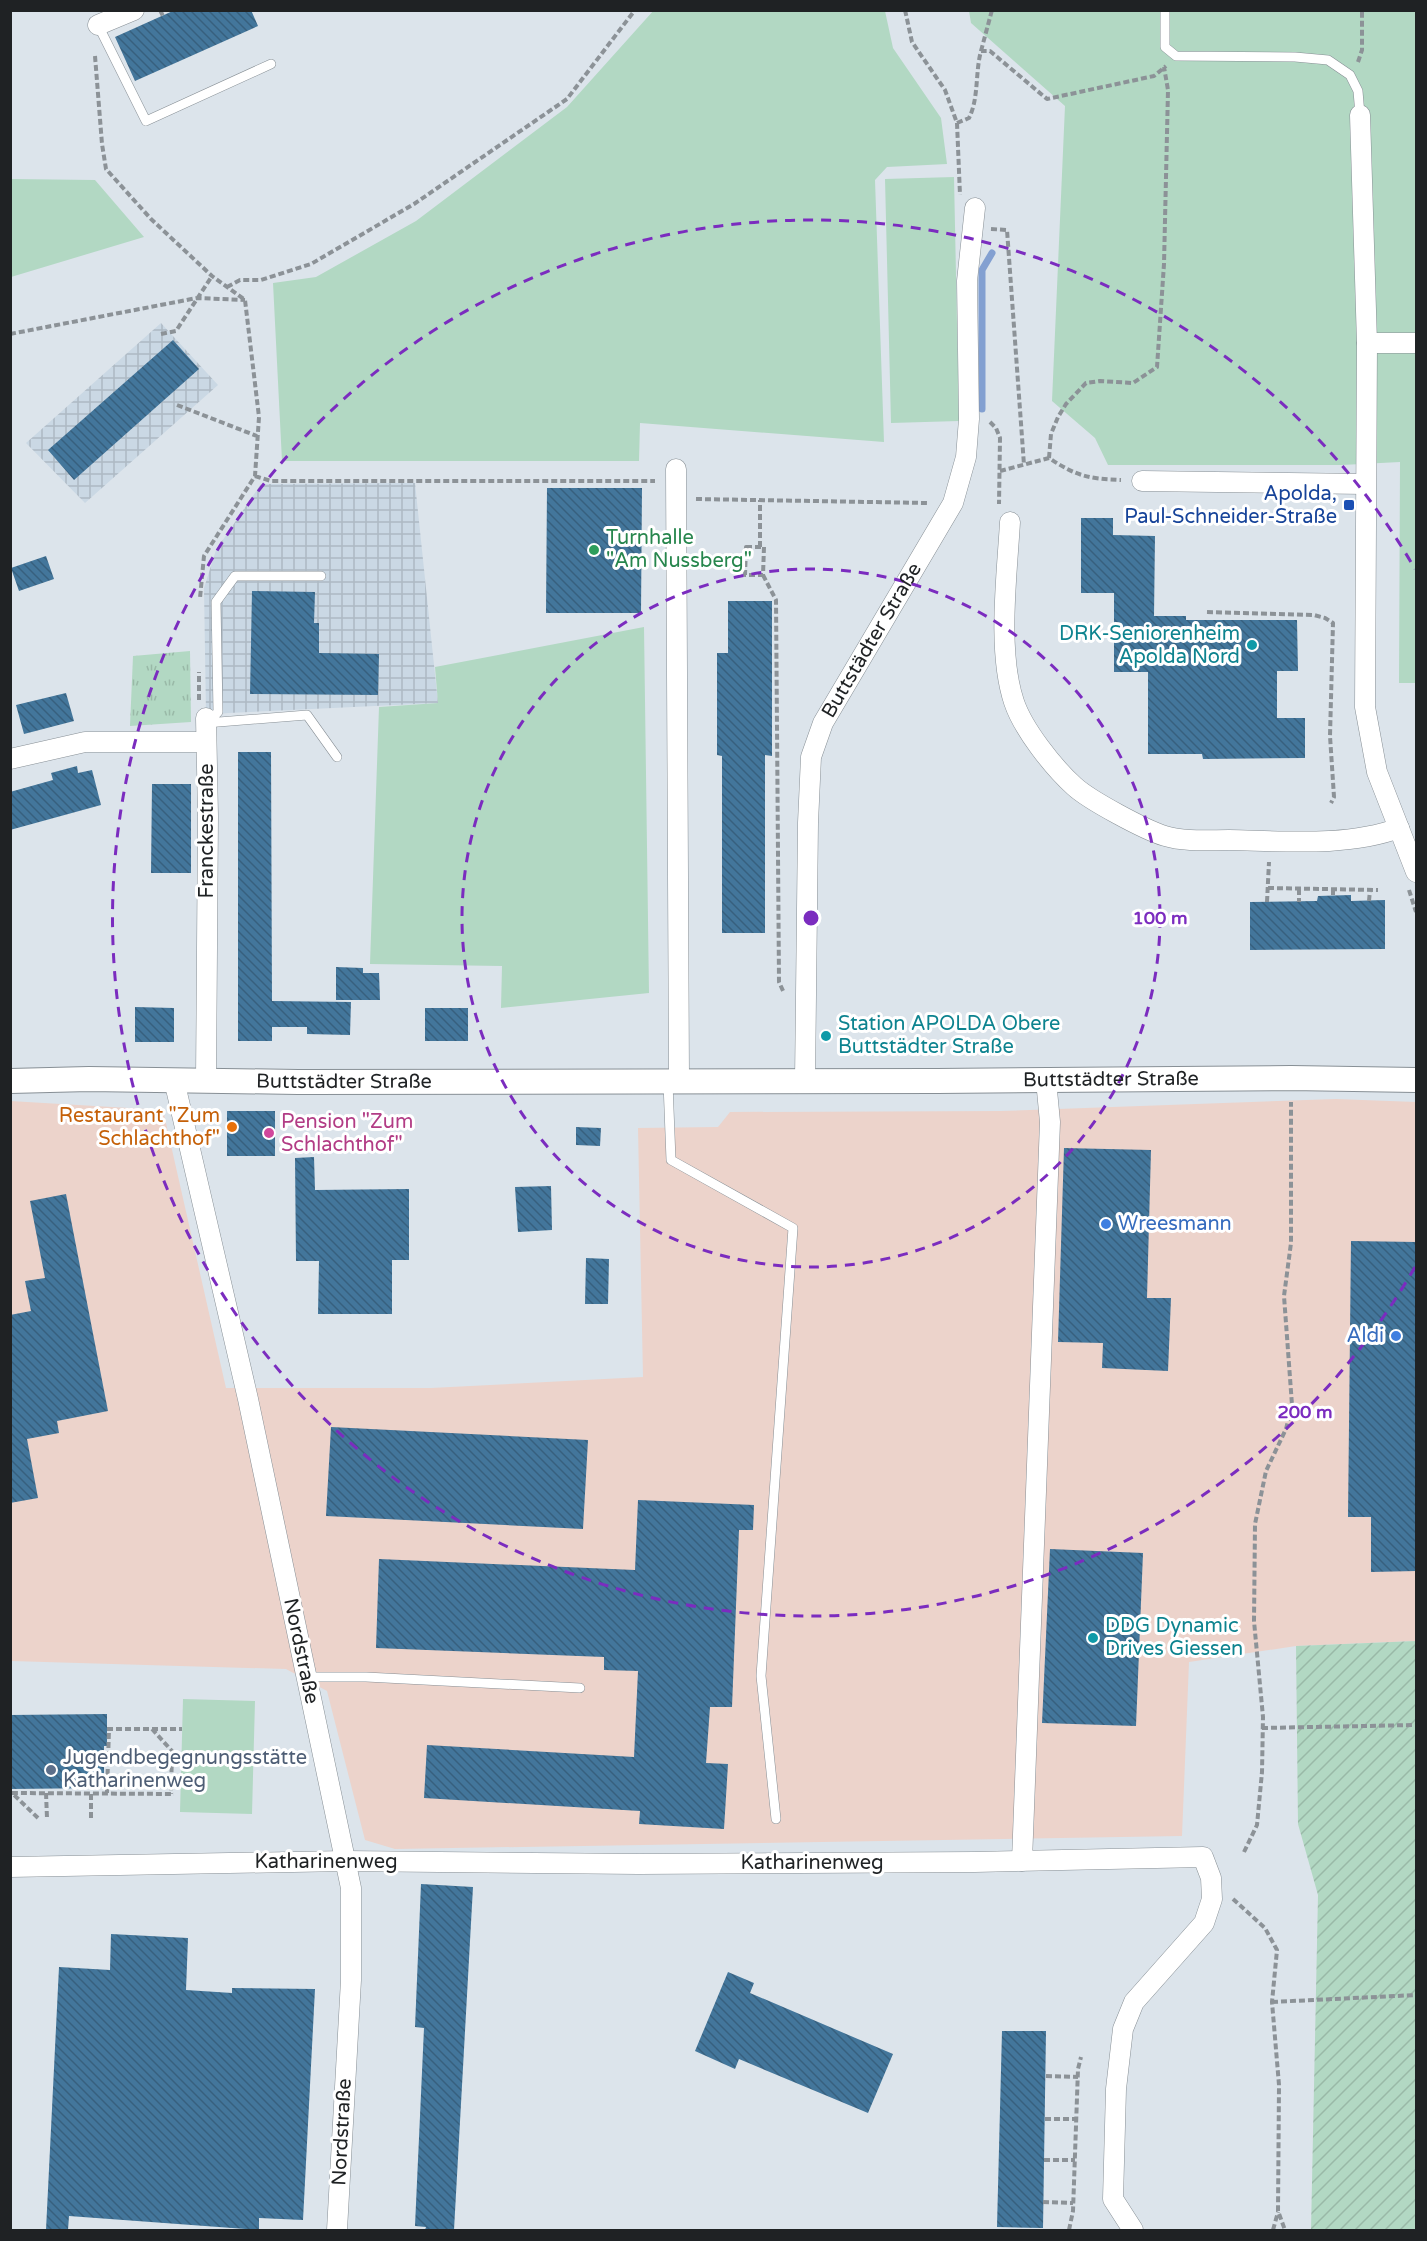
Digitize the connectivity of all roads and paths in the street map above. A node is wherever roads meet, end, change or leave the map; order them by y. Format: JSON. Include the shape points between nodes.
{"nodes":[{"id":1,"x":134,"y":10,"type":"edge"},
{"id":2,"x":160,"y":10,"type":"edge"},
{"id":3,"x":634,"y":10,"type":"edge"},
{"id":4,"x":905,"y":10,"type":"edge"},
{"id":5,"x":992,"y":10,"type":"edge"},
{"id":6,"x":1165,"y":10,"type":"edge"},
{"id":7,"x":1362,"y":10,"type":"edge"},
{"id":8,"x":163,"y":16,"type":"dead end"},
{"id":9,"x":98,"y":26,"type":"joint"},
{"id":10,"x":94,"y":50,"type":"dead end"},
{"id":11,"x":981,"y":51,"type":"junction"},
{"id":12,"x":1176,"y":56,"type":"junction"},
{"id":13,"x":271,"y":64,"type":"dead end"},
{"id":14,"x":1164,"y":67,"type":"junction"},
{"id":15,"x":1350,"y":75,"type":"junction"},
{"id":16,"x":1360,"y":115,"type":"joint"},
{"id":17,"x":957,"y":123,"type":"junction"},
{"id":18,"x":975,"y":208,"type":"joint"},
{"id":19,"x":973,"y":229,"type":"junction"},
{"id":20,"x":212,"y":276,"type":"junction"},
{"id":21,"x":227,"y":287,"type":"junction"},
{"id":22,"x":197,"y":298,"type":"junction"},
{"id":23,"x":245,"y":300,"type":"junction"},
{"id":24,"x":161,"y":333,"type":"dead end"},
{"id":25,"x":10,"y":334,"type":"edge"},
{"id":26,"x":1367,"y":343,"type":"junction"},
{"id":27,"x":1416,"y":343,"type":"edge"},
{"id":28,"x":177,"y":405,"type":"dead end"},
{"id":29,"x":969,"y":419,"type":"junction"},
{"id":30,"x":257,"y":436,"type":"junction"},
{"id":31,"x":1049,"y":458,"type":"junction"},
{"id":32,"x":1024,"y":465,"type":"junction"},
{"id":33,"x":1000,"y":471,"type":"junction"},
{"id":34,"x":255,"y":476,"type":"junction"},
{"id":35,"x":1142,"y":481,"type":"joint"},
{"id":36,"x":677,"y":483,"type":"junction"},
{"id":37,"x":1365,"y":484,"type":"junction"},
{"id":38,"x":760,"y":500,"type":"junction"},
{"id":39,"x":953,"y":503,"type":"junction"},
{"id":40,"x":1004,"y":518,"type":"joint"},
{"id":41,"x":759,"y":547,"type":"junction"},
{"id":42,"x":763,"y":575,"type":"junction"},
{"id":43,"x":321,"y":576,"type":"dead end"},
{"id":44,"x":200,"y":600,"type":"dead end"},
{"id":45,"x":1207,"y":612,"type":"dead end"},
{"id":46,"x":199,"y":668,"type":"dead end"},
{"id":47,"x":206,"y":728,"type":"junction"},
{"id":48,"x":337,"y":757,"type":"dead end"},
{"id":49,"x":10,"y":759,"type":"edge"},
{"id":50,"x":1331,"y":803,"type":"dead end"},
{"id":51,"x":1399,"y":828,"type":"junction"},
{"id":52,"x":1270,"y":841,"type":"junction"},
{"id":53,"x":1412,"y":878,"type":"edge"},
{"id":54,"x":1268,"y":888,"type":"junction"},
{"id":55,"x":1299,"y":889,"type":"junction"},
{"id":56,"x":1333,"y":889,"type":"junction"},
{"id":57,"x":1370,"y":890,"type":"junction"},
{"id":58,"x":1378,"y":890,"type":"dead end"},
{"id":59,"x":1333,"y":896,"type":"dead end"},
{"id":60,"x":1370,"y":901,"type":"dead end"},
{"id":61,"x":1267,"y":902,"type":"dead end"},
{"id":62,"x":1299,"y":902,"type":"dead end"},
{"id":63,"x":1416,"y":912,"type":"edge"},
{"id":64,"x":788,"y":1002,"type":"dead end"},
{"id":65,"x":1291,"y":1078,"type":"junction"},
{"id":66,"x":174,"y":1080,"type":"junction"},
{"id":67,"x":674,"y":1080,"type":"junction"},
{"id":68,"x":1046,"y":1080,"type":"junction"},
{"id":69,"x":1416,"y":1080,"type":"edge"},
{"id":70,"x":10,"y":1081,"type":"edge"},
{"id":71,"x":206,"y":1081,"type":"junction"},
{"id":72,"x":805,"y":1081,"type":"junction"},
{"id":73,"x":306,"y":1677,"type":"junction"},
{"id":74,"x":580,"y":1688,"type":"dead end"},
{"id":75,"x":1416,"y":1725,"type":"edge"},
{"id":76,"x":1262,"y":1728,"type":"junction"},
{"id":77,"x":152,"y":1729,"type":"junction"},
{"id":78,"x":182,"y":1729,"type":"dead end"},
{"id":79,"x":46,"y":1793,"type":"junction"},
{"id":80,"x":91,"y":1793,"type":"junction"},
{"id":81,"x":107,"y":1793,"type":"junction"},
{"id":82,"x":38,"y":1818,"type":"dead end"},
{"id":83,"x":46,"y":1818,"type":"dead end"},
{"id":84,"x":91,"y":1818,"type":"dead end"},
{"id":85,"x":776,"y":1819,"type":"dead end"},
{"id":86,"x":1244,"y":1852,"type":"dead end"},
{"id":87,"x":345,"y":1861,"type":"junction"},
{"id":88,"x":1022,"y":1862,"type":"junction"},
{"id":89,"x":10,"y":1867,"type":"edge"},
{"id":90,"x":1211,"y":1887,"type":"junction"},
{"id":91,"x":1416,"y":1995,"type":"edge"},
{"id":92,"x":1272,"y":2002,"type":"junction"},
{"id":93,"x":1081,"y":2057,"type":"dead end"},
{"id":94,"x":1046,"y":2076,"type":"dead end"},
{"id":95,"x":1078,"y":2077,"type":"junction"},
{"id":96,"x":1045,"y":2119,"type":"dead end"},
{"id":97,"x":1076,"y":2119,"type":"junction"},
{"id":98,"x":1044,"y":2160,"type":"dead end"},
{"id":99,"x":1075,"y":2160,"type":"junction"},
{"id":100,"x":1043,"y":2202,"type":"dead end"},
{"id":101,"x":1073,"y":2203,"type":"junction"},
{"id":102,"x":1278,"y":2211,"type":"junction"},
{"id":103,"x":337,"y":2230,"type":"edge"},
{"id":104,"x":1069,"y":2230,"type":"edge"},
{"id":105,"x":1133,"y":2230,"type":"edge"},
{"id":106,"x":1273,"y":2230,"type":"edge"},
{"id":107,"x":1285,"y":2230,"type":"edge"}],
"edges":[{"from":1,"to":9,"type":"street"},
{"from":2,"to":8,"type":"path"},
{"from":3,"to":21,"type":"path","via":[[567,99],[414,204],[310,264],[261,280],[240,280]]},
{"from":4,"to":17,"type":"path","via":[[912,42],[945,90]]},
{"from":5,"to":11,"type":"path"},
{"from":6,"to":12,"type":"lane","via":[[1165,47]]},
{"from":7,"to":15,"type":"path","via":[[1362,50]]},
{"from":9,"to":13,"type":"lane","via":[[146,121]]},
{"from":10,"to":20,"type":"path","via":[[106,169],[151,219]]},
{"from":11,"to":14,"type":"path","via":[[990,51],[1047,99],[1154,76]]},
{"from":11,"to":17,"type":"path","via":[[975,106],[969,118]]},
{"from":12,"to":14,"type":"path"},
{"from":12,"to":15,"type":"lane","via":[[1328,60]]},
{"from":14,"to":31,"type":"path","via":[[1168,90],[1164,264],[1157,367],[1133,383],[1086,383],[1058,417],[1051,434]]},
{"from":15,"to":16,"type":"lane","via":[[1358,91]]},
{"from":16,"to":26,"type":"street"},
{"from":17,"to":18,"type":"path","via":[[960,199]]},
{"from":18,"to":19,"type":"street","name":"Buttstädter Straße"},
{"from":19,"to":29,"type":"street","name":"Buttstädter Straße","via":[[967,281]]},
{"from":19,"to":32,"type":"path","via":[[1007,230]]},
{"from":20,"to":21,"type":"path"},
{"from":20,"to":22,"type":"path"},
{"from":21,"to":23,"type":"path"},
{"from":22,"to":23,"type":"path"},
{"from":22,"to":24,"type":"path","via":[[176,330]]},
{"from":22,"to":25,"type":"path"},
{"from":23,"to":30,"type":"path","via":[[259,417]]},
{"from":26,"to":27,"type":"street"},
{"from":26,"to":37,"type":"street"},
{"from":28,"to":30,"type":"path"},
{"from":29,"to":33,"type":"path","via":[[990,421],[996,428]]},
{"from":29,"to":39,"type":"street","name":"Buttstädter Straße","via":[[966,457]]},
{"from":30,"to":34,"type":"path"},
{"from":31,"to":32,"type":"path"},
{"from":31,"to":35,"type":"path","via":[[1071,472],[1094,479]]},
{"from":32,"to":33,"type":"path"},
{"from":33,"to":40,"type":"path"},
{"from":34,"to":36,"type":"path","via":[[271,480]]},
{"from":34,"to":44,"type":"path","via":[[204,556]]},
{"from":35,"to":37,"type":"street"},
{"from":36,"to":38,"type":"path"},
{"from":36,"to":67,"type":"street"},
{"from":37,"to":51,"type":"street","via":[[1365,707],[1377,772]]},
{"from":38,"to":39,"type":"path"},
{"from":38,"to":41,"type":"path"},
{"from":39,"to":72,"type":"street","name":"Buttstädter Straße","via":[[823,723],[812,757]]},
{"from":40,"to":52,"type":"street","via":[[1004,652],[1014,702],[1032,738],[1075,787],[1116,813],[1166,837]]},
{"from":41,"to":42,"type":"path","via":[[764,547]]},
{"from":41,"to":42,"type":"path","via":[[746,547],[745,575]]},
{"from":42,"to":64,"type":"path","via":[[776,600],[779,982]]},
{"from":43,"to":47,"type":"lane","via":[[235,576],[216,602],[218,712]]},
{"from":45,"to":50,"type":"path","via":[[1314,615],[1333,623]]},
{"from":46,"to":47,"type":"path","via":[[199,714]]},
{"from":47,"to":48,"type":"lane","via":[[307,715]]},
{"from":47,"to":49,"type":"street","name":"Franckestraße","via":[[85,742]]},
{"from":47,"to":71,"type":"street","name":"Franckestraße"},
{"from":51,"to":52,"type":"street","via":[[1377,836]]},
{"from":51,"to":53,"type":"street"},
{"from":52,"to":54,"type":"path"},
{"from":53,"to":63,"type":"path"},
{"from":54,"to":55,"type":"path"},
{"from":54,"to":61,"type":"path"},
{"from":55,"to":56,"type":"path"},
{"from":55,"to":62,"type":"path"},
{"from":56,"to":57,"type":"path"},
{"from":56,"to":59,"type":"path"},
{"from":57,"to":58,"type":"path"},
{"from":57,"to":60,"type":"path"},
{"from":65,"to":68,"type":"street","name":"Buttstädter Straße"},
{"from":65,"to":69,"type":"street","name":"Buttstädter Straße"},
{"from":65,"to":76,"type":"path","via":[[1291,1243],[1284,1296],[1292,1405],[1286,1429],[1266,1471],[1255,1524],[1254,1621]]},
{"from":66,"to":70,"type":"street","name":"Buttstädter Straße"},
{"from":66,"to":71,"type":"street","name":"Buttstädter Straße"},
{"from":66,"to":73,"type":"street","name":"Nordstraße","via":[[248,1399]]},
{"from":67,"to":71,"type":"street","name":"Buttstädter Straße"},
{"from":67,"to":72,"type":"street","name":"Buttstädter Straße"},
{"from":67,"to":85,"type":"lane","via":[[671,1160],[793,1228],[761,1676]]},
{"from":68,"to":72,"type":"street","name":"Buttstädter Straße"},
{"from":68,"to":88,"type":"street","via":[[1050,1122]]},
{"from":73,"to":74,"type":"lane"},
{"from":73,"to":87,"type":"street","name":"Nordstraße"},
{"from":75,"to":76,"type":"path"},
{"from":76,"to":86,"type":"path","via":[[1257,1825]]},
{"from":77,"to":78,"type":"path"},
{"from":77,"to":81,"type":"path","via":[[108,1729]]},
{"from":77,"to":81,"type":"path","via":[[172,1751],[172,1794]]},
{"from":79,"to":80,"type":"path"},
{"from":79,"to":82,"type":"path","via":[[12,1793]]},
{"from":79,"to":83,"type":"path"},
{"from":80,"to":81,"type":"path"},
{"from":80,"to":84,"type":"path"},
{"from":87,"to":88,"type":"street","name":"Katharinenweg"},
{"from":87,"to":89,"type":"street","name":"Katharinenweg"},
{"from":87,"to":103,"type":"street","name":"Nordstraße","via":[[351,1888],[351,1980]]},
{"from":88,"to":90,"type":"street","name":"Katharinenweg","via":[[1203,1857]]},
{"from":90,"to":92,"type":"path","via":[[1226,1893],[1265,1928],[1277,1950]]},
{"from":90,"to":105,"type":"street","name":"Katharinenweg","via":[[1212,1899],[1204,1923],[1134,2002],[1123,2029],[1116,2089],[1113,2199]]},
{"from":91,"to":92,"type":"path"},
{"from":92,"to":102,"type":"path","via":[[1279,2085]]},
{"from":93,"to":95,"type":"path"},
{"from":94,"to":95,"type":"path"},
{"from":95,"to":97,"type":"path"},
{"from":96,"to":97,"type":"path"},
{"from":97,"to":99,"type":"path"},
{"from":98,"to":99,"type":"path"},
{"from":99,"to":101,"type":"path"},
{"from":100,"to":101,"type":"path"},
{"from":101,"to":104,"type":"path"},
{"from":102,"to":106,"type":"path"},
{"from":102,"to":107,"type":"path"}]}
